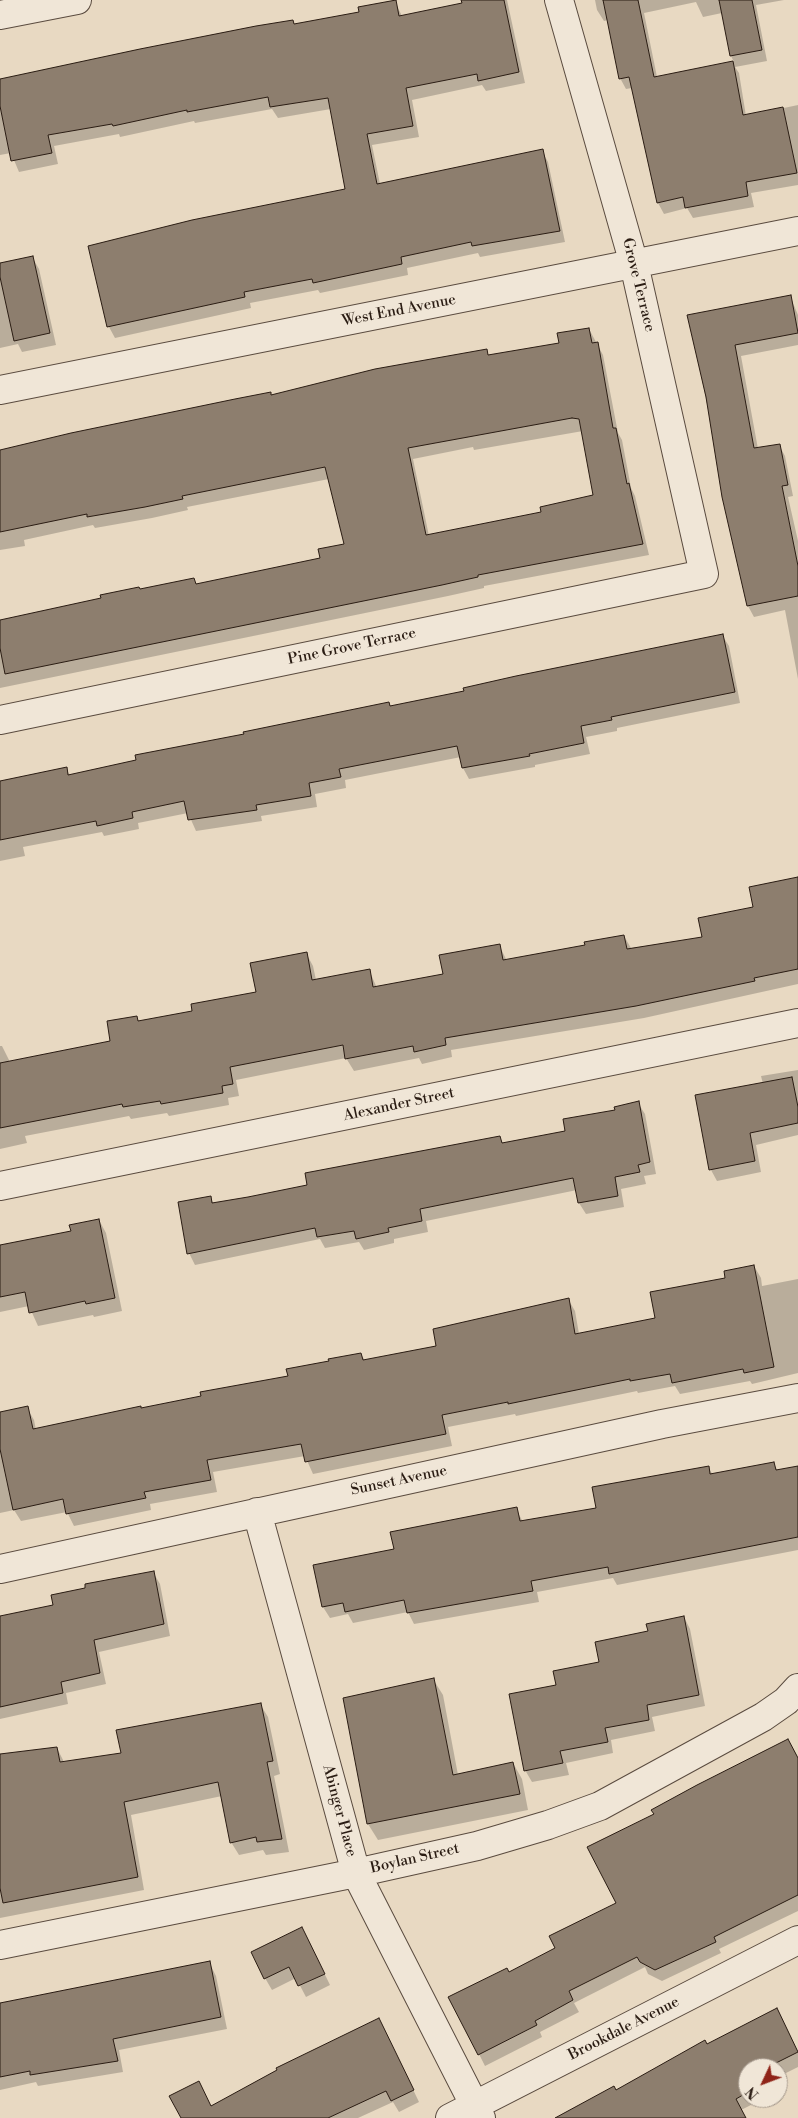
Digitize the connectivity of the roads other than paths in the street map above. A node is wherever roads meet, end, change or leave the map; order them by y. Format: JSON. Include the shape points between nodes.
{"nodes":[{"id":1,"x":77,"y":0,"type":"edge"},
{"id":2,"x":559,"y":0,"type":"edge"},
{"id":3,"x":0,"y":15,"type":"edge"},
{"id":4,"x":798,"y":231,"type":"edge"},
{"id":5,"x":634,"y":264,"type":"junction"},
{"id":6,"x":0,"y":390,"type":"edge"},
{"id":7,"x":704,"y":574,"type":"joint"},
{"id":8,"x":0,"y":720,"type":"edge"},
{"id":9,"x":798,"y":1023,"type":"edge"},
{"id":10,"x":0,"y":1186,"type":"edge"},
{"id":11,"x":798,"y":1398,"type":"edge"},
{"id":12,"x":257,"y":1512,"type":"junction"},
{"id":13,"x":0,"y":1569,"type":"edge"},
{"id":14,"x":798,"y":1688,"type":"edge"},
{"id":15,"x":356,"y":1873,"type":"junction"},
{"id":16,"x":798,"y":1940,"type":"edge"},
{"id":17,"x":0,"y":1944,"type":"edge"},
{"id":18,"x":478,"y":2112,"type":"edge"},
{"id":19,"x":450,"y":2118,"type":"edge"}],
"edges":[{"from":1,"to":3,"type":"street"},
{"from":2,"to":5,"type":"street","name":"Grove Terrace"},
{"from":4,"to":5,"type":"street","name":"West End Avenue"},
{"from":5,"to":6,"type":"street","name":"West End Avenue"},
{"from":5,"to":7,"type":"street","name":"Grove Terrace"},
{"from":7,"to":8,"type":"street","name":"Pine Grove Terrace"},
{"from":9,"to":10,"type":"street","name":"Alexander Street"},
{"from":11,"to":12,"type":"street","name":"Sunset Avenue","via":[[662,1424]]},
{"from":12,"to":13,"type":"street","name":"Sunset Avenue"},
{"from":12,"to":15,"type":"street","name":"Abinger Place"},
{"from":14,"to":15,"type":"street","name":"Boylan Street","via":[[786,1701],[763,1716],[600,1806],[477,1846]]},
{"from":15,"to":17,"type":"street","name":"Boylan Street"},
{"from":15,"to":18,"type":"street","name":"Abinger Place"},
{"from":16,"to":18,"type":"street","name":"Brookdale Avenue"},
{"from":18,"to":19,"type":"street","name":"Brookdale Avenue"}]}
